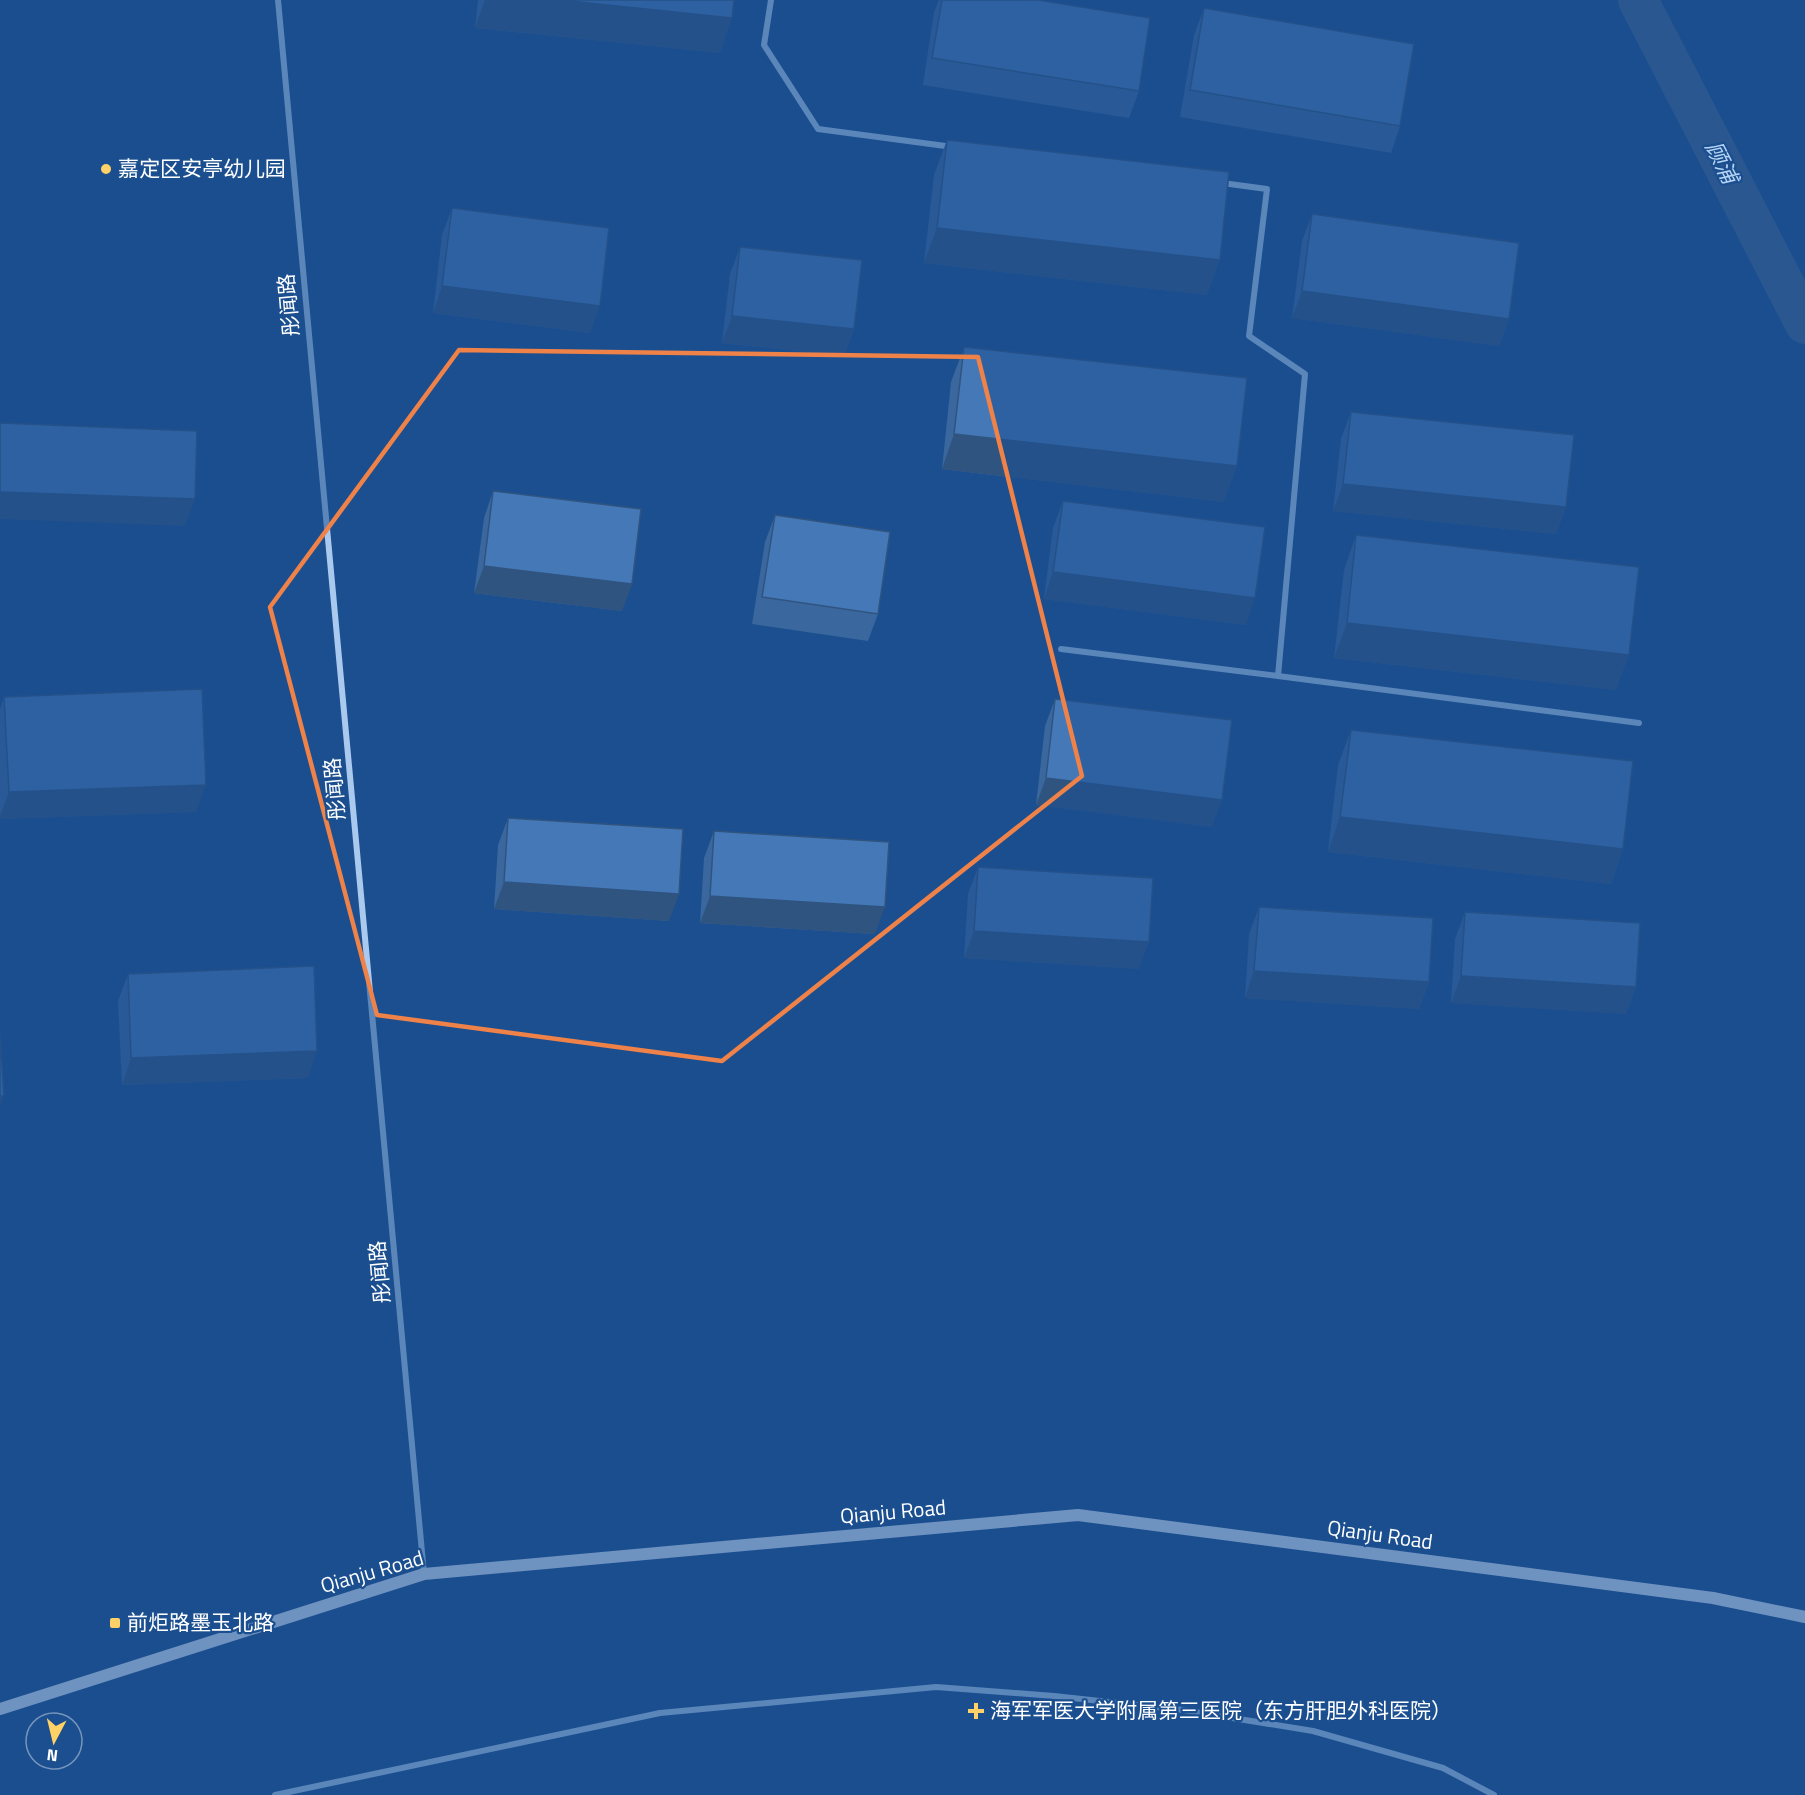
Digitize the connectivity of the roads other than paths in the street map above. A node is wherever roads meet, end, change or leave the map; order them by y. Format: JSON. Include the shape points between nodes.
{"nodes":[{"id":1,"x":278,"y":0,"type":"edge"},
{"id":2,"x":771,"y":0,"type":"edge"},
{"id":3,"x":960,"y":148,"type":"edge"},
{"id":4,"x":1220,"y":182,"type":"edge"},
{"id":5,"x":1061,"y":649,"type":"dead end"},
{"id":6,"x":1278,"y":676,"type":"junction"},
{"id":7,"x":1639,"y":723,"type":"dead end"},
{"id":8,"x":424,"y":1574,"type":"junction"},
{"id":9,"x":1805,"y":1617,"type":"edge"},
{"id":10,"x":0,"y":1709,"type":"edge"},
{"id":11,"x":275,"y":1795,"type":"edge"},
{"id":12,"x":1494,"y":1795,"type":"edge"}],
"edges":[{"from":1,"to":8,"type":"street","name":"彤闻路"},
{"from":2,"to":3,"type":"street","via":[[764,45],[818,129]]},
{"from":4,"to":6,"type":"street","via":[[1267,189],[1249,336],[1305,374]]},
{"from":5,"to":6,"type":"street"},
{"from":6,"to":7,"type":"street"},
{"from":8,"to":9,"type":"street","name":"Qianju Road","via":[[1078,1515],[1713,1599]]},
{"from":8,"to":10,"type":"street","name":"Qianju Road"},
{"from":11,"to":12,"type":"street","via":[[660,1713],[936,1687],[1183,1710],[1313,1731],[1443,1768]]}]}
